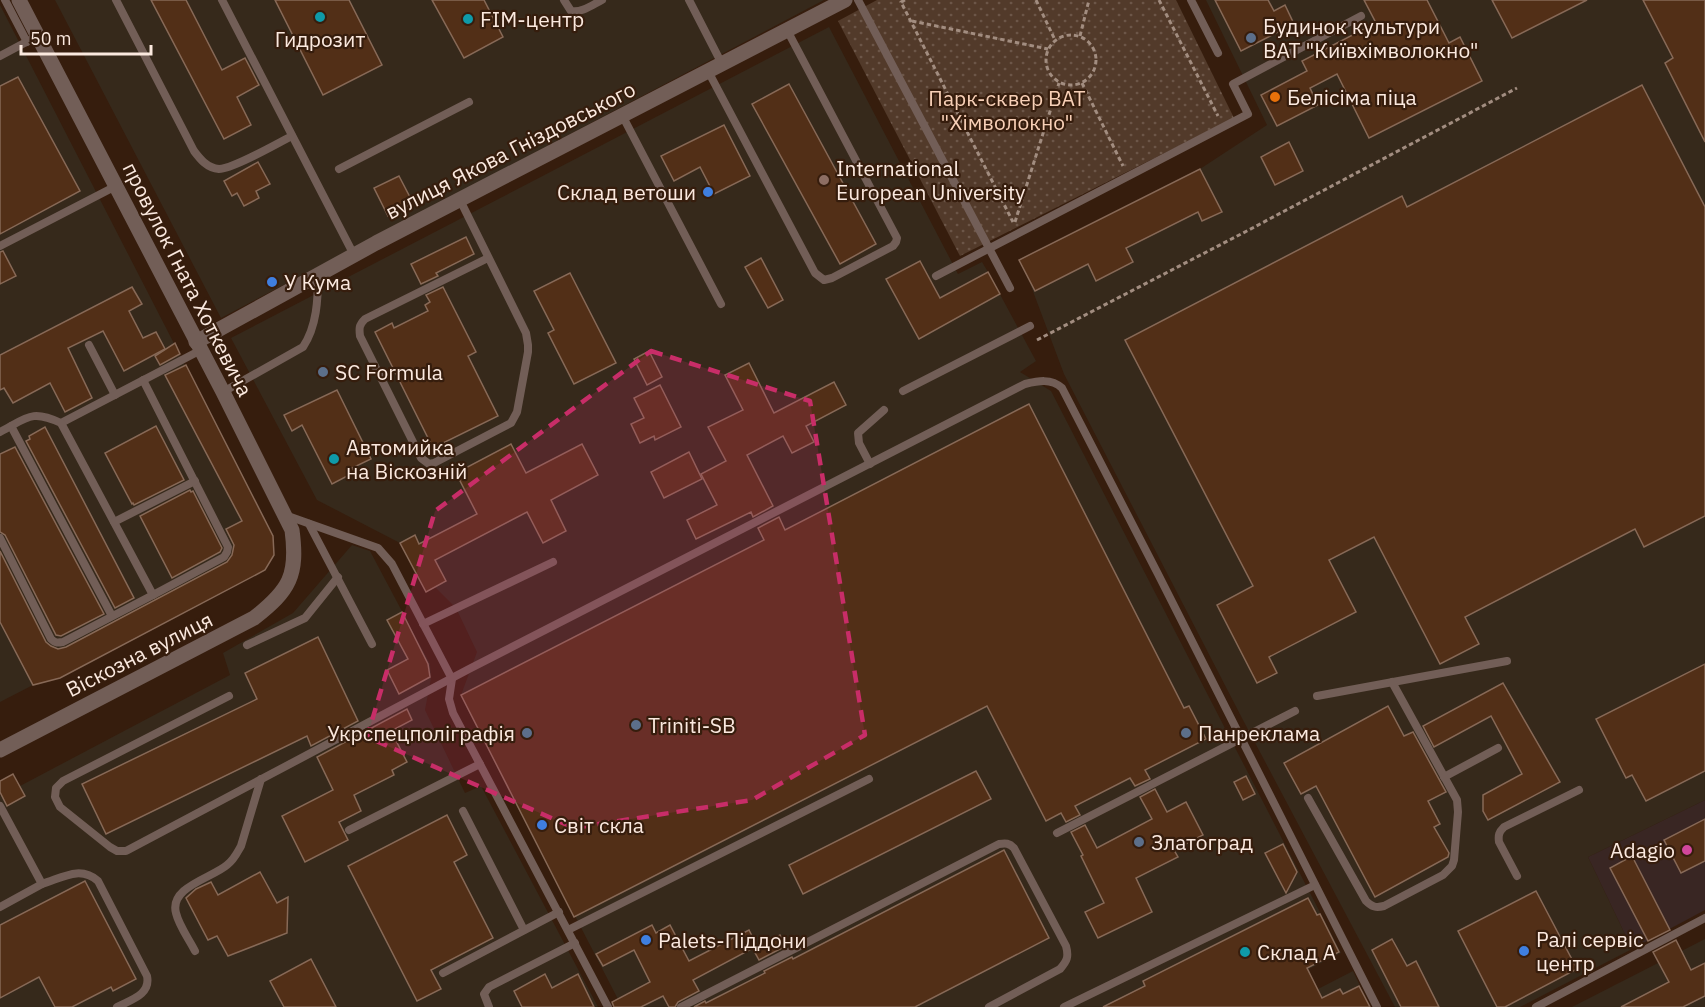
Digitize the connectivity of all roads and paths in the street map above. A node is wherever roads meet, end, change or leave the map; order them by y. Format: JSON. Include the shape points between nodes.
{"nodes":[{"id":1,"x":4,"y":0,"type":"edge"},
{"id":2,"x":19,"y":0,"type":"edge"},
{"id":3,"x":116,"y":0,"type":"edge"},
{"id":4,"x":222,"y":0,"type":"edge"},
{"id":5,"x":564,"y":0,"type":"edge"},
{"id":6,"x":602,"y":0,"type":"edge"},
{"id":7,"x":689,"y":0,"type":"edge"},
{"id":8,"x":844,"y":0,"type":"edge"},
{"id":9,"x":858,"y":0,"type":"edge"},
{"id":10,"x":905,"y":0,"type":"edge"},
{"id":11,"x":1036,"y":0,"type":"edge"},
{"id":12,"x":1089,"y":0,"type":"edge"},
{"id":13,"x":1159,"y":0,"type":"edge"},
{"id":14,"x":1191,"y":0,"type":"edge"},
{"id":15,"x":1361,"y":16,"type":"dead end"},
{"id":16,"x":911,"y":20,"type":"junction"},
{"id":17,"x":787,"y":30,"type":"junction"},
{"id":18,"x":1080,"y":36,"type":"junction"},
{"id":19,"x":32,"y":39,"type":"junction"},
{"id":20,"x":1055,"y":40,"type":"junction"},
{"id":21,"x":1048,"y":49,"type":"junction"},
{"id":22,"x":1218,"y":53,"type":"dead end"},
{"id":23,"x":0,"y":56,"type":"edge"},
{"id":24,"x":722,"y":64,"type":"junction"},
{"id":25,"x":708,"y":71,"type":"junction"},
{"id":26,"x":1059,"y":82,"type":"junction"},
{"id":27,"x":1082,"y":83,"type":"junction"},
{"id":28,"x":1517,"y":88,"type":"dead end"},
{"id":29,"x":469,"y":102,"type":"dead end"},
{"id":30,"x":622,"y":116,"type":"junction"},
{"id":31,"x":1218,"y":117,"type":"dead end"},
{"id":32,"x":292,"y":136,"type":"junction"},
{"id":33,"x":1124,"y":166,"type":"dead end"},
{"id":34,"x":339,"y":169,"type":"dead end"},
{"id":35,"x":116,"y":186,"type":"junction"},
{"id":36,"x":460,"y":200,"type":"junction"},
{"id":37,"x":1024,"y":219,"type":"dead end"},
{"id":38,"x":1014,"y":224,"type":"junction"},
{"id":39,"x":0,"y":246,"type":"edge"},
{"id":40,"x":989,"y":248,"type":"junction"},
{"id":41,"x":354,"y":255,"type":"junction"},
{"id":42,"x":488,"y":258,"type":"junction"},
{"id":43,"x":318,"y":275,"type":"junction"},
{"id":44,"x":936,"y":276,"type":"dead end"},
{"id":45,"x":1010,"y":288,"type":"dead end"},
{"id":46,"x":721,"y":304,"type":"dead end"},
{"id":47,"x":1030,"y":326,"type":"dead end"},
{"id":48,"x":1037,"y":340,"type":"dead end"},
{"id":49,"x":89,"y":345,"type":"dead end"},
{"id":50,"x":198,"y":346,"type":"junction"},
{"id":51,"x":143,"y":380,"type":"junction"},
{"id":52,"x":903,"y":391,"type":"dead end"},
{"id":53,"x":223,"y":392,"type":"junction"},
{"id":54,"x":115,"y":395,"type":"junction"},
{"id":55,"x":884,"y":410,"type":"dead end"},
{"id":56,"x":61,"y":423,"type":"junction"},
{"id":57,"x":11,"y":426,"type":"junction"},
{"id":58,"x":0,"y":432,"type":"edge"},
{"id":59,"x":870,"y":464,"type":"junction"},
{"id":60,"x":195,"y":481,"type":"junction"},
{"id":61,"x":284,"y":514,"type":"junction"},
{"id":62,"x":114,"y":522,"type":"junction"},
{"id":63,"x":309,"y":524,"type":"junction"},
{"id":64,"x":0,"y":538,"type":"edge"},
{"id":65,"x":553,"y":562,"type":"dead end"},
{"id":66,"x":338,"y":578,"type":"junction"},
{"id":67,"x":288,"y":584,"type":"joint"},
{"id":68,"x":153,"y":595,"type":"junction"},
{"id":69,"x":112,"y":616,"type":"junction"},
{"id":70,"x":423,"y":624,"type":"junction"},
{"id":71,"x":372,"y":644,"type":"dead end"},
{"id":72,"x":247,"y":645,"type":"dead end"},
{"id":73,"x":1507,"y":661,"type":"dead end"},
{"id":74,"x":452,"y":679,"type":"junction"},
{"id":75,"x":1392,"y":682,"type":"junction"},
{"id":76,"x":230,"y":696,"type":"dead end"},
{"id":77,"x":1317,"y":696,"type":"dead end"},
{"id":78,"x":1295,"y":711,"type":"dead end"},
{"id":79,"x":1241,"y":739,"type":"junction"},
{"id":80,"x":1498,"y":748,"type":"dead end"},
{"id":81,"x":0,"y":750,"type":"edge"},
{"id":82,"x":480,"y":764,"type":"junction"},
{"id":83,"x":1444,"y":777,"type":"junction"},
{"id":84,"x":261,"y":779,"type":"junction"},
{"id":85,"x":870,"y":779,"type":"dead end"},
{"id":86,"x":1579,"y":790,"type":"dead end"},
{"id":87,"x":1308,"y":798,"type":"dead end"},
{"id":88,"x":0,"y":806,"type":"edge"},
{"id":89,"x":463,"y":810,"type":"dead end"},
{"id":90,"x":349,"y":830,"type":"dead end"},
{"id":91,"x":1057,"y":833,"type":"dead end"},
{"id":92,"x":1517,"y":876,"type":"dead end"},
{"id":93,"x":42,"y":885,"type":"junction"},
{"id":94,"x":1315,"y":885,"type":"junction"},
{"id":95,"x":0,"y":907,"type":"edge"},
{"id":96,"x":559,"y":912,"type":"junction"},
{"id":97,"x":1705,"y":918,"type":"edge"},
{"id":98,"x":524,"y":930,"type":"junction"},
{"id":99,"x":568,"y":930,"type":"junction"},
{"id":100,"x":575,"y":943,"type":"junction"},
{"id":101,"x":195,"y":951,"type":"dead end"},
{"id":102,"x":442,"y":973,"type":"dead end"},
{"id":103,"x":119,"y":1006,"type":"edge"},
{"id":104,"x":489,"y":1007,"type":"edge"},
{"id":105,"x":608,"y":1007,"type":"edge"},
{"id":106,"x":681,"y":1007,"type":"edge"},
{"id":107,"x":989,"y":1007,"type":"edge"},
{"id":108,"x":1064,"y":1007,"type":"edge"},
{"id":109,"x":1377,"y":1007,"type":"edge"},
{"id":110,"x":1536,"y":1007,"type":"edge"}],
"edges":[{"from":1,"to":19,"type":"lane"},
{"from":2,"to":19,"type":"street","name":"провулок Гната Хоткевича"},
{"from":3,"to":32,"type":"lane","via":[[203,163],[220,169],[240,163]]},
{"from":4,"to":32,"type":"lane"},
{"from":5,"to":6,"type":"lane","via":[[571,11],[577,12]]},
{"from":7,"to":24,"type":"lane"},
{"from":8,"to":17,"type":"street","name":"вулиця Якова Гніздовського"},
{"from":9,"to":40,"type":"lane"},
{"from":10,"to":16,"type":"path","via":[[902,2]]},
{"from":11,"to":20,"type":"path"},
{"from":12,"to":18,"type":"path"},
{"from":13,"to":31,"type":"path"},
{"from":14,"to":22,"type":"lane"},
{"from":15,"to":40,"type":"lane","via":[[1233,84],[1248,114]]},
{"from":16,"to":21,"type":"path"},
{"from":16,"to":38,"type":"path"},
{"from":17,"to":24,"type":"street","name":"вулиця Якова Гніздовського"},
{"from":17,"to":25,"type":"lane","via":[[897,238],[893,246],[832,278],[824,280],[815,273]]},
{"from":18,"to":20,"type":"path","via":[[1071,34]]},
{"from":18,"to":27,"type":"path","via":[[1096,55],[1094,71]]},
{"from":19,"to":23,"type":"lane"},
{"from":19,"to":35,"type":"street","name":"провулок Гната Хоткевича"},
{"from":20,"to":21,"type":"path"},
{"from":21,"to":26,"type":"path","via":[[1048,71]]},
{"from":24,"to":25,"type":"street","name":"вулиця Якова Гніздовського"},
{"from":25,"to":30,"type":"street","name":"вулиця Якова Гніздовського"},
{"from":26,"to":27,"type":"path"},
{"from":26,"to":38,"type":"path"},
{"from":27,"to":33,"type":"path"},
{"from":28,"to":48,"type":"path"},
{"from":29,"to":34,"type":"lane"},
{"from":30,"to":36,"type":"street","name":"вулиця Якова Гніздовського"},
{"from":30,"to":46,"type":"lane"},
{"from":32,"to":41,"type":"lane"},
{"from":35,"to":39,"type":"lane"},
{"from":35,"to":50,"type":"street","name":"провулок Гната Хоткевича"},
{"from":36,"to":41,"type":"street","name":"вулиця Якова Гніздовського"},
{"from":36,"to":42,"type":"lane"},
{"from":37,"to":38,"type":"path"},
{"from":40,"to":44,"type":"lane"},
{"from":40,"to":45,"type":"lane"},
{"from":41,"to":43,"type":"street","name":"вулиця Якова Гніздовського"},
{"from":42,"to":42,"type":"lane","via":[[527,338],[518,412],[506,427],[429,464],[421,458],[365,346],[360,324]]},
{"from":43,"to":50,"type":"street","name":"вулиця Якова Гніздовського"},
{"from":43,"to":53,"type":"lane","via":[[315,312],[303,347]]},
{"from":47,"to":52,"type":"lane"},
{"from":49,"to":54,"type":"lane"},
{"from":50,"to":51,"type":"lane"},
{"from":50,"to":53,"type":"street","name":"провулок Гната Хоткевича"},
{"from":51,"to":54,"type":"lane"},
{"from":51,"to":60,"type":"lane"},
{"from":53,"to":61,"type":"street","name":"провулок Гната Хоткевича"},
{"from":54,"to":56,"type":"lane"},
{"from":55,"to":59,"type":"lane","via":[[858,433]]},
{"from":56,"to":57,"type":"lane","via":[[36,415]]},
{"from":56,"to":62,"type":"lane"},
{"from":57,"to":58,"type":"lane"},
{"from":57,"to":69,"type":"lane"},
{"from":59,"to":74,"type":"lane"},
{"from":59,"to":79,"type":"lane","via":[[1025,384],[1046,380],[1058,384]]},
{"from":60,"to":62,"type":"lane"},
{"from":60,"to":68,"type":"lane","via":[[226,542],[227,552]]},
{"from":61,"to":63,"type":"lane"},
{"from":61,"to":67,"type":"street","name":"провулок Гната Хоткевича","via":[[292,530],[294,547],[294,568]]},
{"from":62,"to":68,"type":"lane"},
{"from":63,"to":66,"type":"lane"},
{"from":63,"to":70,"type":"lane","via":[[378,548],[392,564]]},
{"from":64,"to":69,"type":"lane","via":[[54,642],[63,642]]},
{"from":65,"to":70,"type":"lane"},
{"from":66,"to":71,"type":"lane"},
{"from":66,"to":72,"type":"lane","via":[[304,618]]},
{"from":67,"to":81,"type":"street","name":"Віскозна вулиця","via":[[275,602],[254,618]]},
{"from":68,"to":69,"type":"lane"},
{"from":70,"to":74,"type":"lane"},
{"from":73,"to":75,"type":"lane"},
{"from":74,"to":82,"type":"lane","via":[[450,706]]},
{"from":74,"to":84,"type":"lane"},
{"from":75,"to":77,"type":"lane"},
{"from":75,"to":83,"type":"lane"},
{"from":76,"to":84,"type":"lane","via":[[63,781],[56,788],[55,797],[60,807],[110,847],[126,851]]},
{"from":78,"to":79,"type":"lane"},
{"from":79,"to":91,"type":"lane"},
{"from":79,"to":94,"type":"lane"},
{"from":80,"to":83,"type":"lane"},
{"from":82,"to":90,"type":"lane"},
{"from":82,"to":96,"type":"lane"},
{"from":83,"to":87,"type":"lane","via":[[1458,805],[1452,866],[1443,875],[1377,908],[1366,901]]},
{"from":84,"to":101,"type":"lane","via":[[236,856],[177,898],[176,915]]},
{"from":85,"to":99,"type":"lane"},
{"from":86,"to":92,"type":"lane","via":[[1500,831],[1499,842]]},
{"from":88,"to":93,"type":"lane"},
{"from":89,"to":98,"type":"lane"},
{"from":93,"to":95,"type":"lane"},
{"from":93,"to":103,"type":"lane","via":[[75,873],[92,875],[98,881],[149,983],[147,990]]},
{"from":94,"to":108,"type":"lane"},
{"from":94,"to":109,"type":"lane"},
{"from":96,"to":98,"type":"lane"},
{"from":96,"to":99,"type":"lane"},
{"from":97,"to":110,"type":"lane"},
{"from":98,"to":102,"type":"lane"},
{"from":99,"to":100,"type":"lane"},
{"from":100,"to":104,"type":"lane","via":[[489,987],[484,994]]},
{"from":100,"to":105,"type":"lane"},
{"from":106,"to":107,"type":"lane","via":[[1005,843],[1014,848],[1068,954],[1060,969]]}]}
